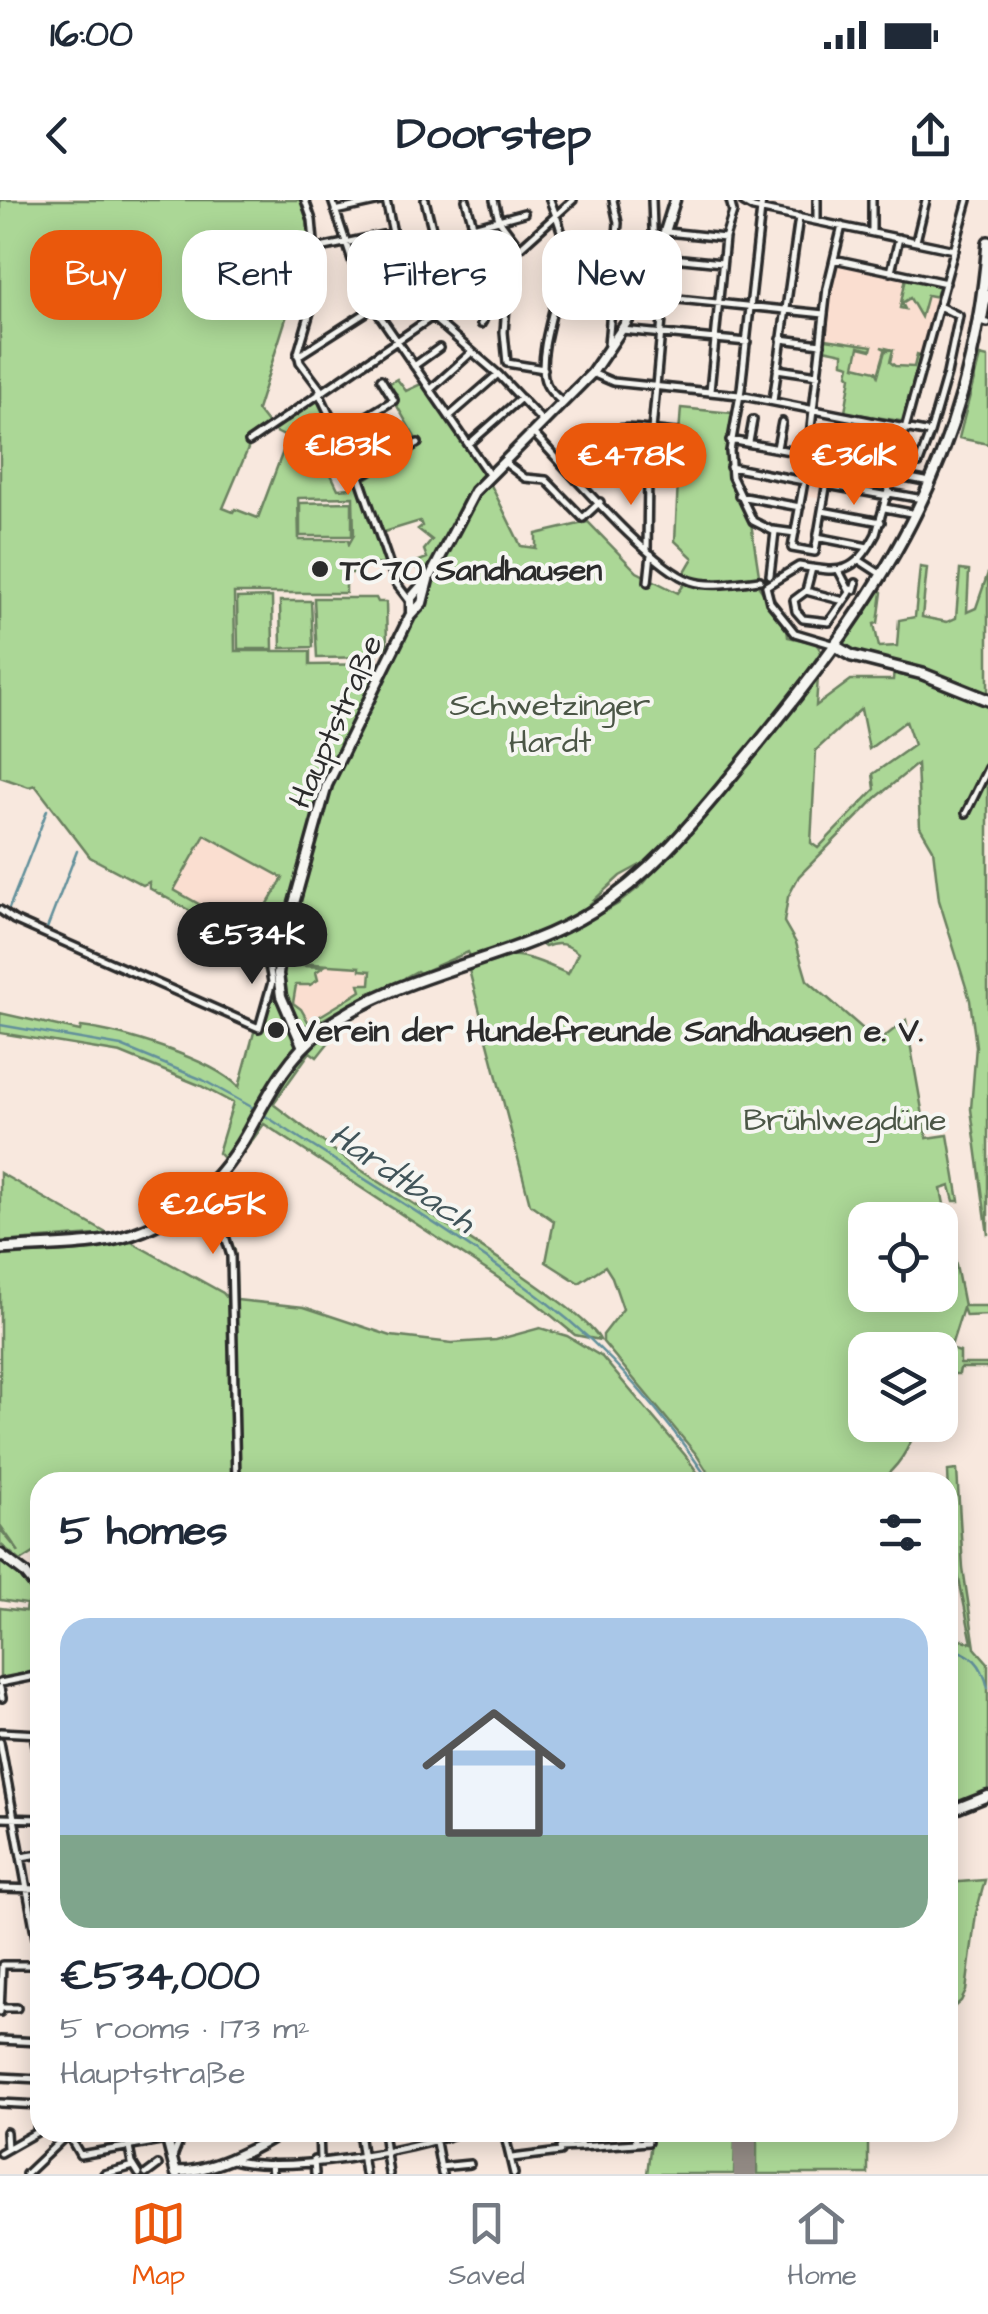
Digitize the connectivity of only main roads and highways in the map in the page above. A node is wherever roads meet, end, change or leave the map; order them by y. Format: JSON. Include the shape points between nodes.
{"nodes":[{"id":1,"x":988,"y":242,"type":"edge"},
{"id":2,"x":988,"y":252,"type":"edge"},
{"id":3,"x":987,"y":270,"type":"edge"},
{"id":4,"x":833,"y":649,"type":"junction"},
{"id":5,"x":846,"y":657,"type":"junction"},
{"id":6,"x":819,"y":667,"type":"junction"},
{"id":7,"x":988,"y":700,"type":"edge"},
{"id":8,"x":0,"y":1249,"type":"edge"}],
"edges":[{"from":1,"to":2,"type":"main road"},
{"from":2,"to":3,"type":"main road"},
{"from":3,"to":4,"type":"main road","via":[[965,384],[938,469],[898,551]]},
{"from":4,"to":5,"type":"main road"},
{"from":4,"to":6,"type":"main road"},
{"from":5,"to":6,"type":"main road"},
{"from":5,"to":7,"type":"main road","via":[[924,674]]},
{"from":6,"to":8,"type":"main road","via":[[702,811],[624,889],[538,939],[397,988],[320,1032],[278,1078],[204,1196],[148,1228],[102,1242]]}]}
